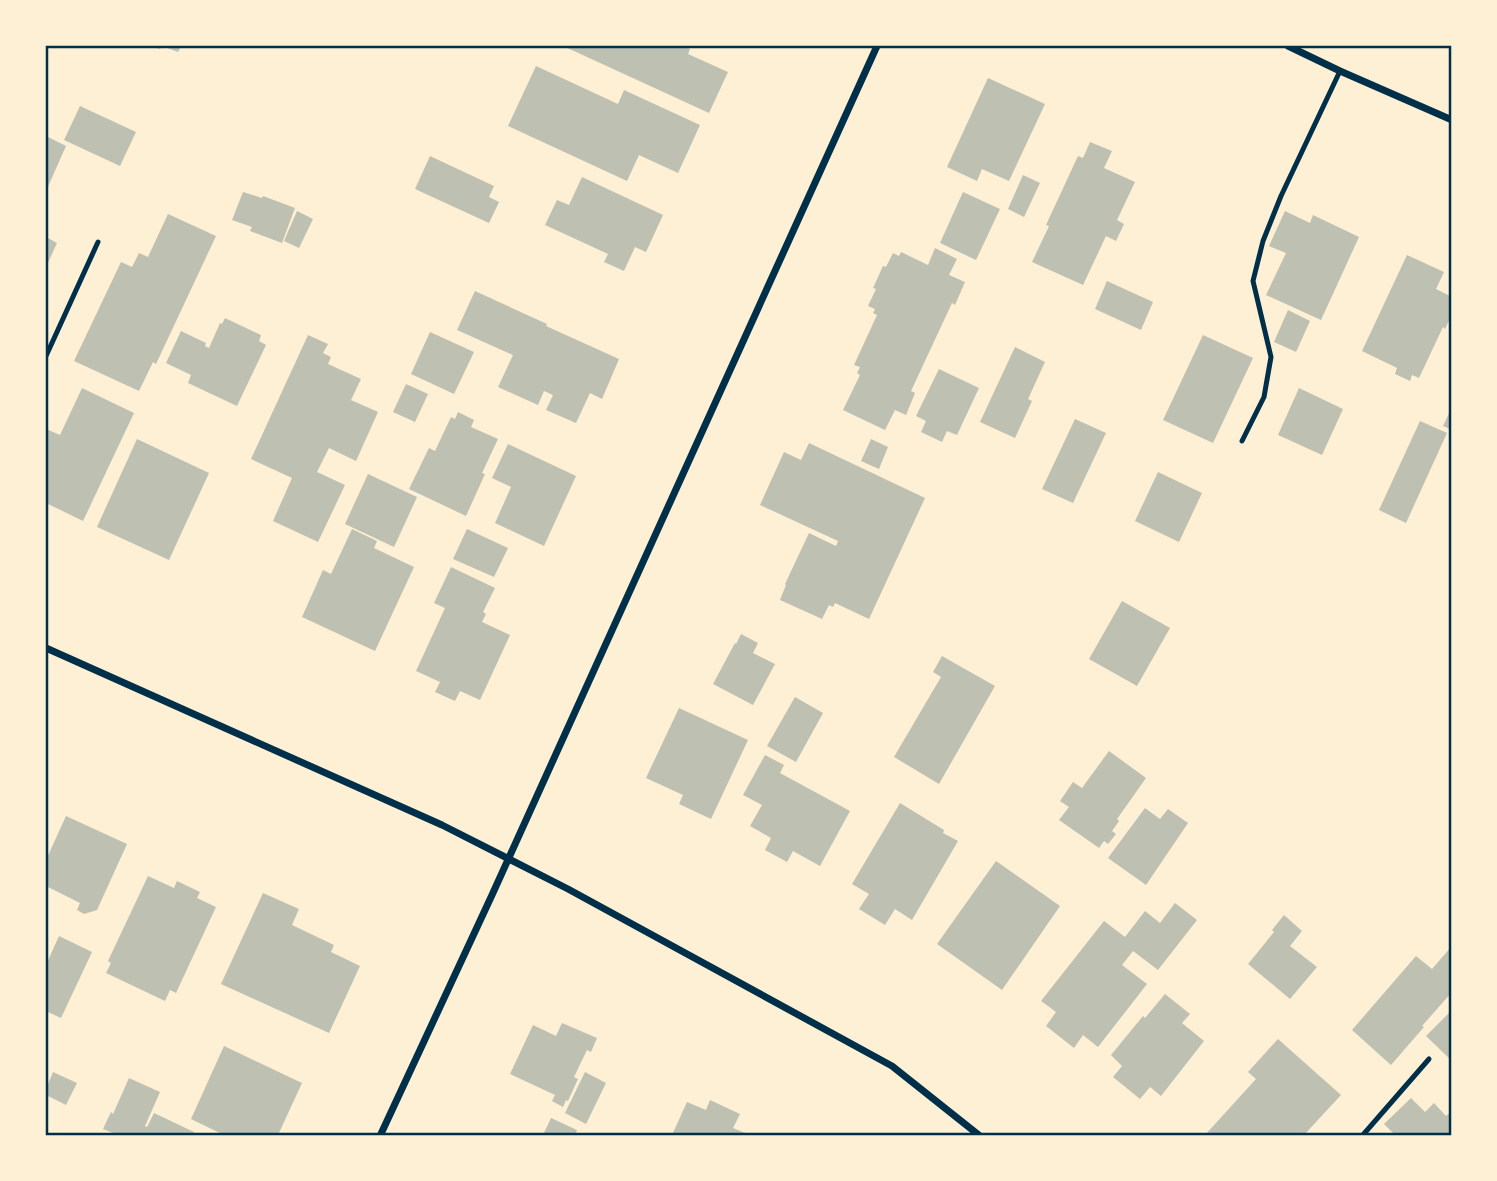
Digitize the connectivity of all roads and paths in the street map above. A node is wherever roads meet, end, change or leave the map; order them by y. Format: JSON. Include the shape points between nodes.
{"nodes":[{"id":1,"x":877,"y":46,"type":"edge"},
{"id":2,"x":1288,"y":46,"type":"edge"},
{"id":3,"x":1340,"y":71,"type":"junction"},
{"id":4,"x":1451,"y":120,"type":"edge"},
{"id":5,"x":98,"y":242,"type":"dead end"},
{"id":6,"x":46,"y":356,"type":"edge"},
{"id":7,"x":1242,"y":441,"type":"dead end"},
{"id":8,"x":46,"y":648,"type":"edge"},
{"id":9,"x":508,"y":860,"type":"junction"},
{"id":10,"x":1429,"y":1059,"type":"dead end"},
{"id":11,"x":380,"y":1136,"type":"edge"},
{"id":12,"x":980,"y":1136,"type":"edge"},
{"id":13,"x":1362,"y":1136,"type":"edge"}],
"edges":[{"from":1,"to":9,"type":"street"},
{"from":2,"to":3,"type":"street"},
{"from":3,"to":4,"type":"street"},
{"from":3,"to":7,"type":"lane","via":[[1263,241],[1253,281],[1271,357],[1264,397]]},
{"from":5,"to":6,"type":"lane"},
{"from":8,"to":9,"type":"street","via":[[442,825]]},
{"from":9,"to":11,"type":"street"},
{"from":9,"to":12,"type":"street","via":[[892,1066]]},
{"from":10,"to":13,"type":"lane"}]}
